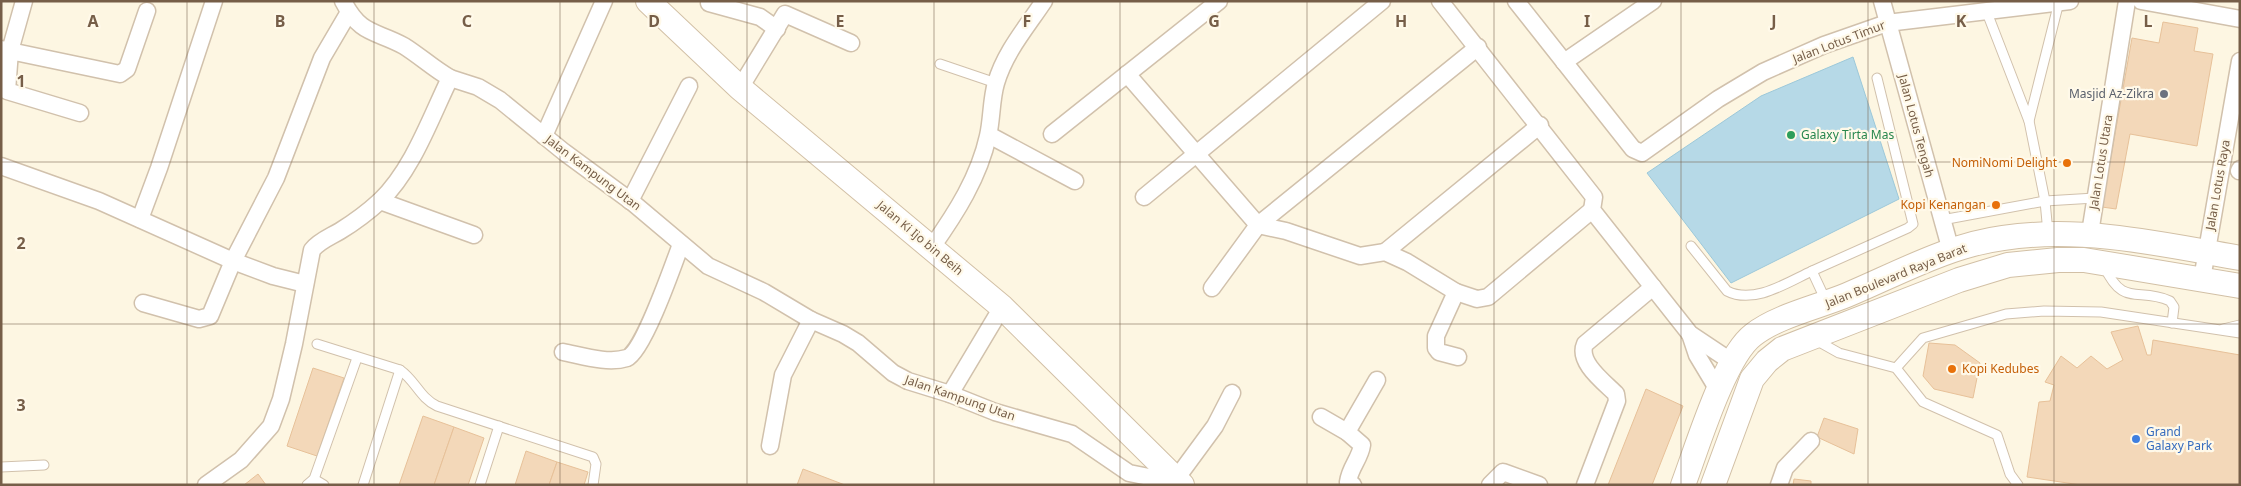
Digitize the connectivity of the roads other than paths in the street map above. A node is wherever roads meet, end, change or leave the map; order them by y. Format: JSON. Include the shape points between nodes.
{"nodes":[{"id":1,"x":24,"y":1,"type":"edge"},
{"id":2,"x":214,"y":1,"type":"edge"},
{"id":3,"x":604,"y":1,"type":"edge"},
{"id":4,"x":648,"y":1,"type":"edge"},
{"id":5,"x":1044,"y":1,"type":"edge"},
{"id":6,"x":1219,"y":1,"type":"edge"},
{"id":7,"x":1382,"y":1,"type":"edge"},
{"id":8,"x":1440,"y":1,"type":"edge"},
{"id":9,"x":1516,"y":1,"type":"edge"},
{"id":10,"x":1653,"y":1,"type":"edge"},
{"id":11,"x":1882,"y":1,"type":"edge"},
{"id":12,"x":2127,"y":1,"type":"edge"},
{"id":13,"x":2141,"y":1,"type":"edge"},
{"id":14,"x":2065,"y":2,"type":"edge"},
{"id":15,"x":709,"y":3,"type":"dead end"},
{"id":16,"x":346,"y":6,"type":"edge"},
{"id":17,"x":787,"y":8,"type":"edge"},
{"id":18,"x":1986,"y":10,"type":"junction"},
{"id":19,"x":147,"y":11,"type":"dead end"},
{"id":20,"x":2240,"y":19,"type":"edge"},
{"id":21,"x":1888,"y":23,"type":"junction"},
{"id":22,"x":777,"y":29,"type":"junction"},
{"id":23,"x":851,"y":42,"type":"dead end"},
{"id":24,"x":1478,"y":47,"type":"junction"},
{"id":25,"x":6,"y":50,"type":"edge"},
{"id":26,"x":2240,"y":61,"type":"edge"},
{"id":27,"x":1564,"y":62,"type":"junction"},
{"id":28,"x":940,"y":64,"type":"dead end"},
{"id":29,"x":1127,"y":74,"type":"junction"},
{"id":30,"x":450,"y":78,"type":"junction"},
{"id":31,"x":1877,"y":78,"type":"dead end"},
{"id":32,"x":996,"y":83,"type":"junction"},
{"id":33,"x":689,"y":86,"type":"dead end"},
{"id":34,"x":740,"y":88,"type":"junction"},
{"id":35,"x":80,"y":113,"type":"dead end"},
{"id":36,"x":2029,"y":121,"type":"junction"},
{"id":37,"x":1540,"y":125,"type":"junction"},
{"id":38,"x":1052,"y":134,"type":"dead end"},
{"id":39,"x":544,"y":136,"type":"junction"},
{"id":40,"x":989,"y":136,"type":"junction"},
{"id":41,"x":1195,"y":153,"type":"junction"},
{"id":42,"x":1,"y":166,"type":"edge"},
{"id":43,"x":1075,"y":181,"type":"dead end"},
{"id":44,"x":1144,"y":197,"type":"dead end"},
{"id":45,"x":2095,"y":198,"type":"junction"},
{"id":46,"x":380,"y":201,"type":"junction"},
{"id":47,"x":630,"y":201,"type":"junction"},
{"id":48,"x":2045,"y":201,"type":"junction"},
{"id":49,"x":1592,"y":210,"type":"junction"},
{"id":50,"x":140,"y":219,"type":"junction"},
{"id":51,"x":1942,"y":220,"type":"junction"},
{"id":52,"x":1258,"y":225,"type":"junction"},
{"id":53,"x":2048,"y":234,"type":"junction"},
{"id":54,"x":2090,"y":234,"type":"junction"},
{"id":55,"x":474,"y":235,"type":"dead end"},
{"id":56,"x":681,"y":244,"type":"junction"},
{"id":57,"x":1691,"y":246,"type":"dead end"},
{"id":58,"x":932,"y":248,"type":"junction"},
{"id":59,"x":1385,"y":252,"type":"junction"},
{"id":60,"x":1951,"y":252,"type":"junction"},
{"id":61,"x":2206,"y":252,"type":"junction"},
{"id":62,"x":2240,"y":258,"type":"edge"},
{"id":63,"x":233,"y":261,"type":"junction"},
{"id":64,"x":2103,"y":262,"type":"junction"},
{"id":65,"x":1812,"y":271,"type":"junction"},
{"id":66,"x":2202,"y":279,"type":"junction"},
{"id":67,"x":305,"y":284,"type":"junction"},
{"id":68,"x":2240,"y":286,"type":"edge"},
{"id":69,"x":1653,"y":287,"type":"junction"},
{"id":70,"x":1212,"y":288,"type":"dead end"},
{"id":71,"x":1456,"y":292,"type":"junction"},
{"id":72,"x":143,"y":303,"type":"dead end"},
{"id":73,"x":1828,"y":303,"type":"junction"},
{"id":74,"x":1002,"y":307,"type":"junction"},
{"id":75,"x":811,"y":320,"type":"junction"},
{"id":76,"x":2172,"y":323,"type":"junction"},
{"id":77,"x":2240,"y":325,"type":"edge"},
{"id":78,"x":2220,"y":330,"type":"junction"},
{"id":79,"x":2240,"y":333,"type":"edge"},
{"id":80,"x":1690,"y":334,"type":"junction"},
{"id":81,"x":1812,"y":338,"type":"junction"},
{"id":82,"x":316,"y":344,"type":"dead end"},
{"id":83,"x":563,"y":352,"type":"dead end"},
{"id":84,"x":1458,"y":357,"type":"dead end"},
{"id":85,"x":357,"y":358,"type":"junction"},
{"id":86,"x":1732,"y":362,"type":"junction"},
{"id":87,"x":1896,"y":368,"type":"junction"},
{"id":88,"x":400,"y":370,"type":"junction"},
{"id":89,"x":1377,"y":380,"type":"dead end"},
{"id":90,"x":1718,"y":390,"type":"junction"},
{"id":91,"x":1232,"y":393,"type":"dead end"},
{"id":92,"x":950,"y":394,"type":"junction"},
{"id":93,"x":1321,"y":417,"type":"dead end"},
{"id":94,"x":499,"y":426,"type":"junction"},
{"id":95,"x":1347,"y":432,"type":"junction"},
{"id":96,"x":1811,"y":440,"type":"dead end"},
{"id":97,"x":770,"y":446,"type":"dead end"},
{"id":98,"x":44,"y":465,"type":"dead end"},
{"id":99,"x":1,"y":467,"type":"edge"},
{"id":100,"x":1178,"y":480,"type":"edge"},
{"id":101,"x":310,"y":482,"type":"edge"},
{"id":102,"x":206,"y":485,"type":"edge"},
{"id":103,"x":324,"y":485,"type":"edge"},
{"id":104,"x":363,"y":485,"type":"edge"},
{"id":105,"x":480,"y":485,"type":"edge"},
{"id":106,"x":593,"y":485,"type":"edge"},
{"id":107,"x":1353,"y":485,"type":"edge"},
{"id":108,"x":1490,"y":485,"type":"edge"},
{"id":109,"x":1539,"y":485,"type":"edge"},
{"id":110,"x":1586,"y":485,"type":"edge"},
{"id":111,"x":1683,"y":485,"type":"edge"},
{"id":112,"x":1713,"y":485,"type":"edge"},
{"id":113,"x":1779,"y":485,"type":"edge"},
{"id":114,"x":2018,"y":485,"type":"edge"}],
"edges":[{"from":1,"to":25,"type":"street"},
{"from":2,"to":50,"type":"street"},
{"from":3,"to":39,"type":"street"},
{"from":4,"to":34,"type":"main road","name":"Jalan Ki Ijo bin Beih"},
{"from":5,"to":32,"type":"street","via":[[1012,45]]},
{"from":6,"to":29,"type":"street"},
{"from":7,"to":41,"type":"street"},
{"from":8,"to":24,"type":"street"},
{"from":9,"to":27,"type":"street"},
{"from":10,"to":27,"type":"street"},
{"from":11,"to":21,"type":"street","name":"Jalan Lotus Tengah"},
{"from":12,"to":45,"type":"street","name":"Jalan Lotus Utara"},
{"from":13,"to":20,"type":"street"},
{"from":14,"to":18,"type":"street","name":"Jalan Lotus Timur"},
{"from":14,"to":36,"type":"lane"},
{"from":15,"to":22,"type":"street","via":[[760,16]]},
{"from":16,"to":30,"type":"street","name":"Jalan Kampung Utan","via":[[357,24],[404,46]]},
{"from":16,"to":63,"type":"street","via":[[322,58],[276,178]]},
{"from":17,"to":22,"type":"street"},
{"from":17,"to":23,"type":"street"},
{"from":18,"to":21,"type":"street","name":"Jalan Lotus Timur"},
{"from":18,"to":36,"type":"lane"},
{"from":19,"to":25,"type":"street","via":[[127,69],[120,74]]},
{"from":21,"to":27,"type":"street","name":"Jalan Lotus Timur","via":[[1824,45],[1763,72],[1642,153],[1633,149]]},
{"from":21,"to":51,"type":"street","name":"Jalan Lotus Tengah"},
{"from":22,"to":34,"type":"street"},
{"from":24,"to":37,"type":"street"},
{"from":24,"to":52,"type":"street"},
{"from":25,"to":35,"type":"street","via":[[7,91]]},
{"from":26,"to":61,"type":"street","name":"Jalan Lotus Raya"},
{"from":28,"to":32,"type":"lane"},
{"from":29,"to":38,"type":"street"},
{"from":29,"to":41,"type":"street"},
{"from":30,"to":39,"type":"street","name":"Jalan Kampung Utan","via":[[478,87],[500,100]]},
{"from":30,"to":46,"type":"street","via":[[409,162]]},
{"from":31,"to":65,"type":"lane","via":[[1913,224]]},
{"from":32,"to":40,"type":"street"},
{"from":33,"to":47,"type":"street"},
{"from":34,"to":58,"type":"main road","name":"Jalan Ki Ijo bin Beih"},
{"from":36,"to":48,"type":"lane"},
{"from":37,"to":49,"type":"street","via":[[1594,197]]},
{"from":37,"to":59,"type":"street"},
{"from":39,"to":47,"type":"street","name":"Jalan Kampung Utan"},
{"from":40,"to":43,"type":"street"},
{"from":40,"to":58,"type":"street","via":[[970,188]]},
{"from":41,"to":44,"type":"street"},
{"from":41,"to":52,"type":"street"},
{"from":42,"to":50,"type":"street"},
{"from":45,"to":48,"type":"lane"},
{"from":45,"to":54,"type":"street","name":"Jalan Lotus Utara"},
{"from":46,"to":55,"type":"street"},
{"from":46,"to":67,"type":"street","via":[[315,246]]},
{"from":47,"to":56,"type":"street","name":"Jalan Kampung Utan"},
{"from":48,"to":51,"type":"lane"},
{"from":48,"to":53,"type":"lane"},
{"from":49,"to":69,"type":"street"},
{"from":49,"to":71,"type":"street","via":[[1488,297],[1476,299]]},
{"from":50,"to":63,"type":"street"},
{"from":51,"to":60,"type":"street","name":"Jalan Lotus Tengah"},
{"from":52,"to":59,"type":"street","via":[[1360,256]]},
{"from":52,"to":70,"type":"street"},
{"from":53,"to":54,"type":"main road","name":"Jalan Boulevard Raya Barat"},
{"from":53,"to":60,"type":"main road","name":"Jalan Boulevard Raya Barat","via":[[2002,238]]},
{"from":54,"to":61,"type":"main road","name":"Jalan Boulevard Raya Barat"},
{"from":56,"to":75,"type":"street","name":"Jalan Kampung Utan","via":[[708,266],[764,292]]},
{"from":56,"to":83,"type":"street","via":[[651,319],[630,357],[614,361]]},
{"from":57,"to":65,"type":"lane","via":[[1732,294],[1765,292]]},
{"from":58,"to":74,"type":"main road","name":"Jalan Ki Ijo bin Beih"},
{"from":59,"to":71,"type":"street"},
{"from":60,"to":73,"type":"main road","name":"Jalan Boulevard Raya Barat"},
{"from":61,"to":62,"type":"main road","name":"Jalan Boulevard Raya Barat"},
{"from":61,"to":66,"type":"street","name":"Jalan Lotus Raya"},
{"from":63,"to":67,"type":"street"},
{"from":63,"to":72,"type":"street","via":[[206,319]]},
{"from":64,"to":66,"type":"main road"},
{"from":64,"to":76,"type":"lane","via":[[2111,281],[2120,290],[2170,301],[2174,307]]},
{"from":64,"to":81,"type":"main road","via":[[2058,260],[2008,265],[1959,280]]},
{"from":65,"to":73,"type":"lane"},
{"from":66,"to":68,"type":"main road"},
{"from":67,"to":102,"type":"street","via":[[284,390],[271,426],[241,460]]},
{"from":69,"to":80,"type":"street"},
{"from":69,"to":110,"type":"street","via":[[1583,348],[1585,360],[1616,394],[1617,401]]},
{"from":71,"to":84,"type":"street","via":[[1436,336],[1436,343],[1439,352]]},
{"from":73,"to":86,"type":"main road","name":"Jalan Boulevard Raya Barat","via":[[1776,322],[1752,335]]},
{"from":74,"to":92,"type":"street"},
{"from":74,"to":100,"type":"main road","name":"Jalan Ki Ijo bin Beih"},
{"from":75,"to":92,"type":"street","name":"Jalan Kampung Utan","via":[[858,343],[882,366],[901,377]]},
{"from":75,"to":97,"type":"street","via":[[783,374]]},
{"from":76,"to":78,"type":"lane"},
{"from":76,"to":87,"type":"lane","via":[[2100,312],[2006,314],[1923,338]]},
{"from":77,"to":78,"type":"lane"},
{"from":78,"to":79,"type":"lane"},
{"from":80,"to":86,"type":"street"},
{"from":80,"to":90,"type":"street","via":[[1697,355]]},
{"from":81,"to":87,"type":"lane","via":[[1839,353]]},
{"from":81,"to":112,"type":"main road","via":[[1782,350],[1767,361],[1752,379]]},
{"from":82,"to":85,"type":"lane"},
{"from":85,"to":88,"type":"lane"},
{"from":85,"to":101,"type":"lane"},
{"from":86,"to":90,"type":"main road","name":"Jalan Boulevard Raya Barat"},
{"from":87,"to":114,"type":"lane","via":[[1922,402],[1997,435],[2010,474]]},
{"from":88,"to":94,"type":"lane","via":[[430,402]]},
{"from":88,"to":104,"type":"lane"},
{"from":89,"to":95,"type":"street"},
{"from":90,"to":111,"type":"main road","name":"Jalan Boulevard Raya Barat"},
{"from":91,"to":100,"type":"street"},
{"from":92,"to":100,"type":"street","name":"Jalan Kampung Utan","via":[[995,412],[1072,434],[1129,473]]},
{"from":93,"to":95,"type":"street"},
{"from":94,"to":105,"type":"lane"},
{"from":94,"to":106,"type":"lane","via":[[595,458]]},
{"from":95,"to":107,"type":"street","via":[[1362,445],[1361,455],[1352,465],[1349,476],[1348,482]]},
{"from":96,"to":113,"type":"street","via":[[1785,468]]},
{"from":98,"to":99,"type":"lane"},
{"from":101,"to":103,"type":"lane"},
{"from":108,"to":109,"type":"street","via":[[1502,472]]}]}
